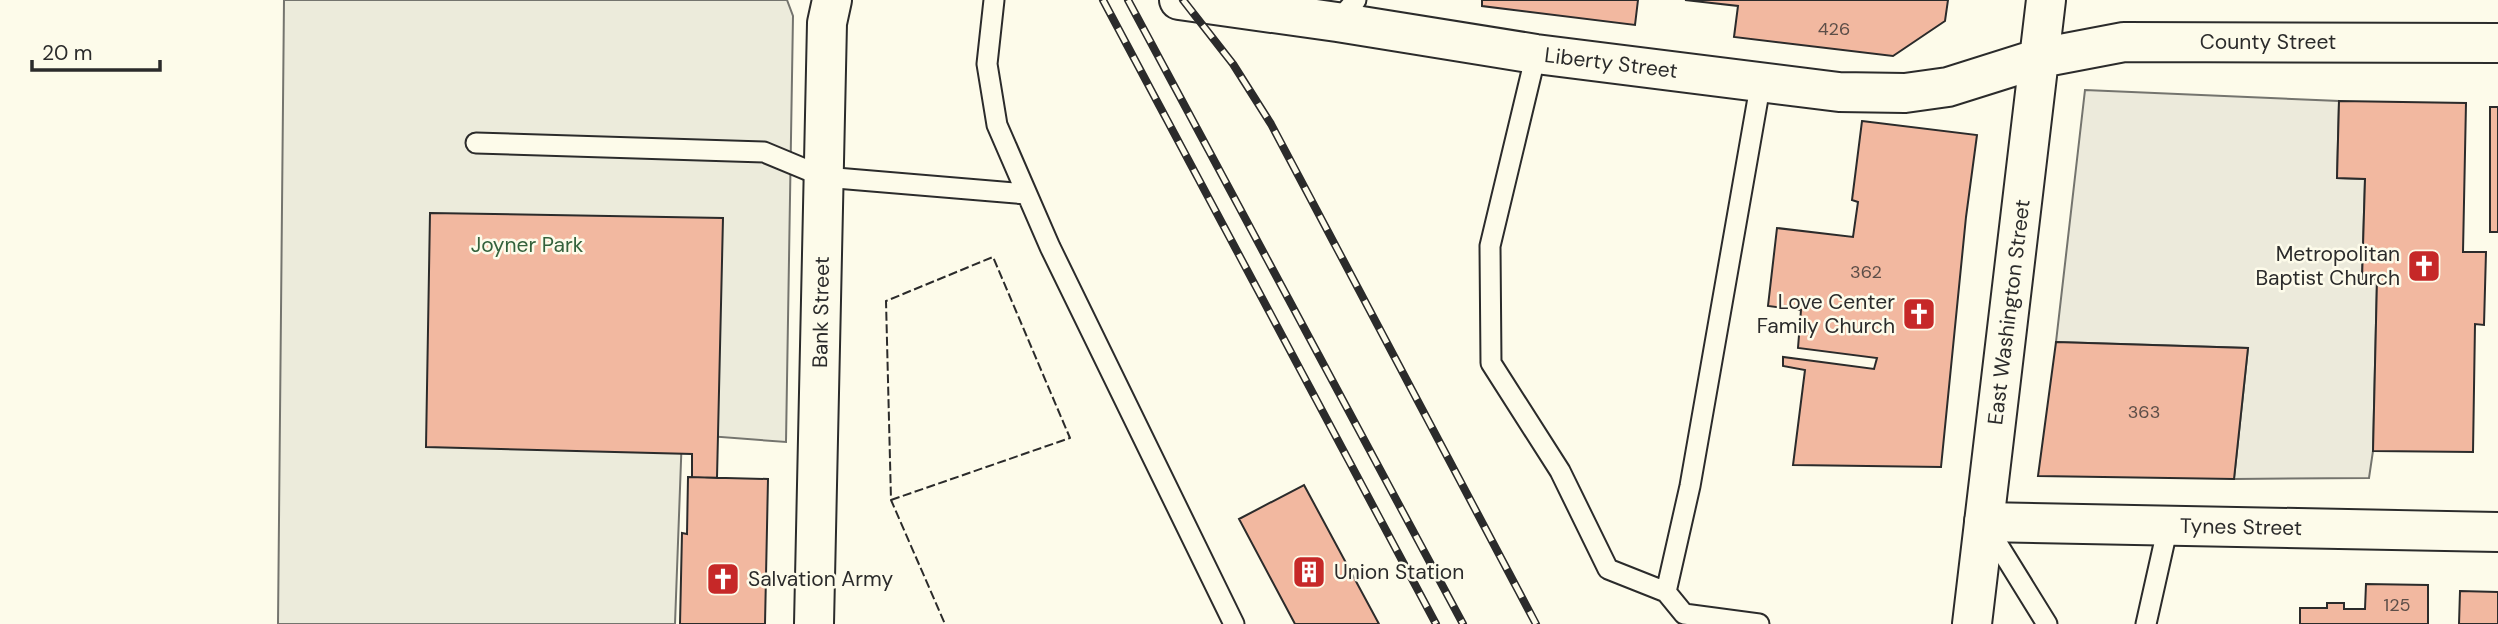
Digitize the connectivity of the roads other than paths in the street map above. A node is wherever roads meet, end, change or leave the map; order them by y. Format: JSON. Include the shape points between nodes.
{"nodes":[{"id":1,"x":832,"y":0,"type":"edge"},
{"id":2,"x":994,"y":0,"type":"edge"},
{"id":3,"x":1179,"y":0,"type":"edge"},
{"id":4,"x":2046,"y":0,"type":"edge"},
{"id":5,"x":1346,"y":11,"type":"edge"},
{"id":6,"x":2498,"y":43,"type":"edge"},
{"id":7,"x":1536,"y":54,"type":"junction"},
{"id":8,"x":2040,"y":58,"type":"junction"},
{"id":9,"x":1761,"y":81,"type":"junction"},
{"id":10,"x":476,"y":143,"type":"dead end"},
{"id":11,"x":824,"y":177,"type":"junction"},
{"id":12,"x":1027,"y":194,"type":"junction"},
{"id":13,"x":1984,"y":522,"type":"junction"},
{"id":14,"x":2168,"y":526,"type":"junction"},
{"id":15,"x":2498,"y":532,"type":"edge"},
{"id":16,"x":1666,"y":592,"type":"junction"},
{"id":17,"x":814,"y":624,"type":"edge"},
{"id":18,"x":1234,"y":624,"type":"edge"},
{"id":19,"x":1759,"y":624,"type":"edge"},
{"id":20,"x":1972,"y":624,"type":"edge"},
{"id":21,"x":2047,"y":624,"type":"edge"},
{"id":22,"x":2146,"y":624,"type":"edge"}],
"edges":[{"from":1,"to":11,"type":"street","name":"Bank Street","via":[[827,23]]},
{"from":2,"to":12,"type":"lane","via":[[987,64],[997,125]]},
{"from":3,"to":5,"type":"street","name":"Liberty Street"},
{"from":4,"to":8,"type":"street","name":"East Washington Street"},
{"from":5,"to":7,"type":"street","name":"Liberty Street"},
{"from":6,"to":8,"type":"street","name":"County Street","via":[[2124,41]]},
{"from":7,"to":9,"type":"street","name":"Liberty Street"},
{"from":7,"to":16,"type":"lane","via":[[1490,246],[1492,363],[1560,471],[1608,569]]},
{"from":8,"to":9,"type":"street","name":"Liberty Street","via":[[1948,86],[1905,93],[1839,92]]},
{"from":8,"to":13,"type":"street","name":"East Washington Street"},
{"from":9,"to":16,"type":"lane","via":[[1690,486]]},
{"from":10,"to":11,"type":"lane","via":[[764,152]]},
{"from":11,"to":12,"type":"lane"},
{"from":11,"to":17,"type":"street","name":"Bank Street"},
{"from":12,"to":18,"type":"lane"},
{"from":13,"to":14,"type":"street","name":"Tynes Street"},
{"from":13,"to":20,"type":"street","name":"East Washington Street"},
{"from":13,"to":21,"type":"lane"},
{"from":14,"to":15,"type":"street","name":"Tynes Street"},
{"from":14,"to":22,"type":"lane"},
{"from":16,"to":19,"type":"lane","via":[[1684,614]]}]}
